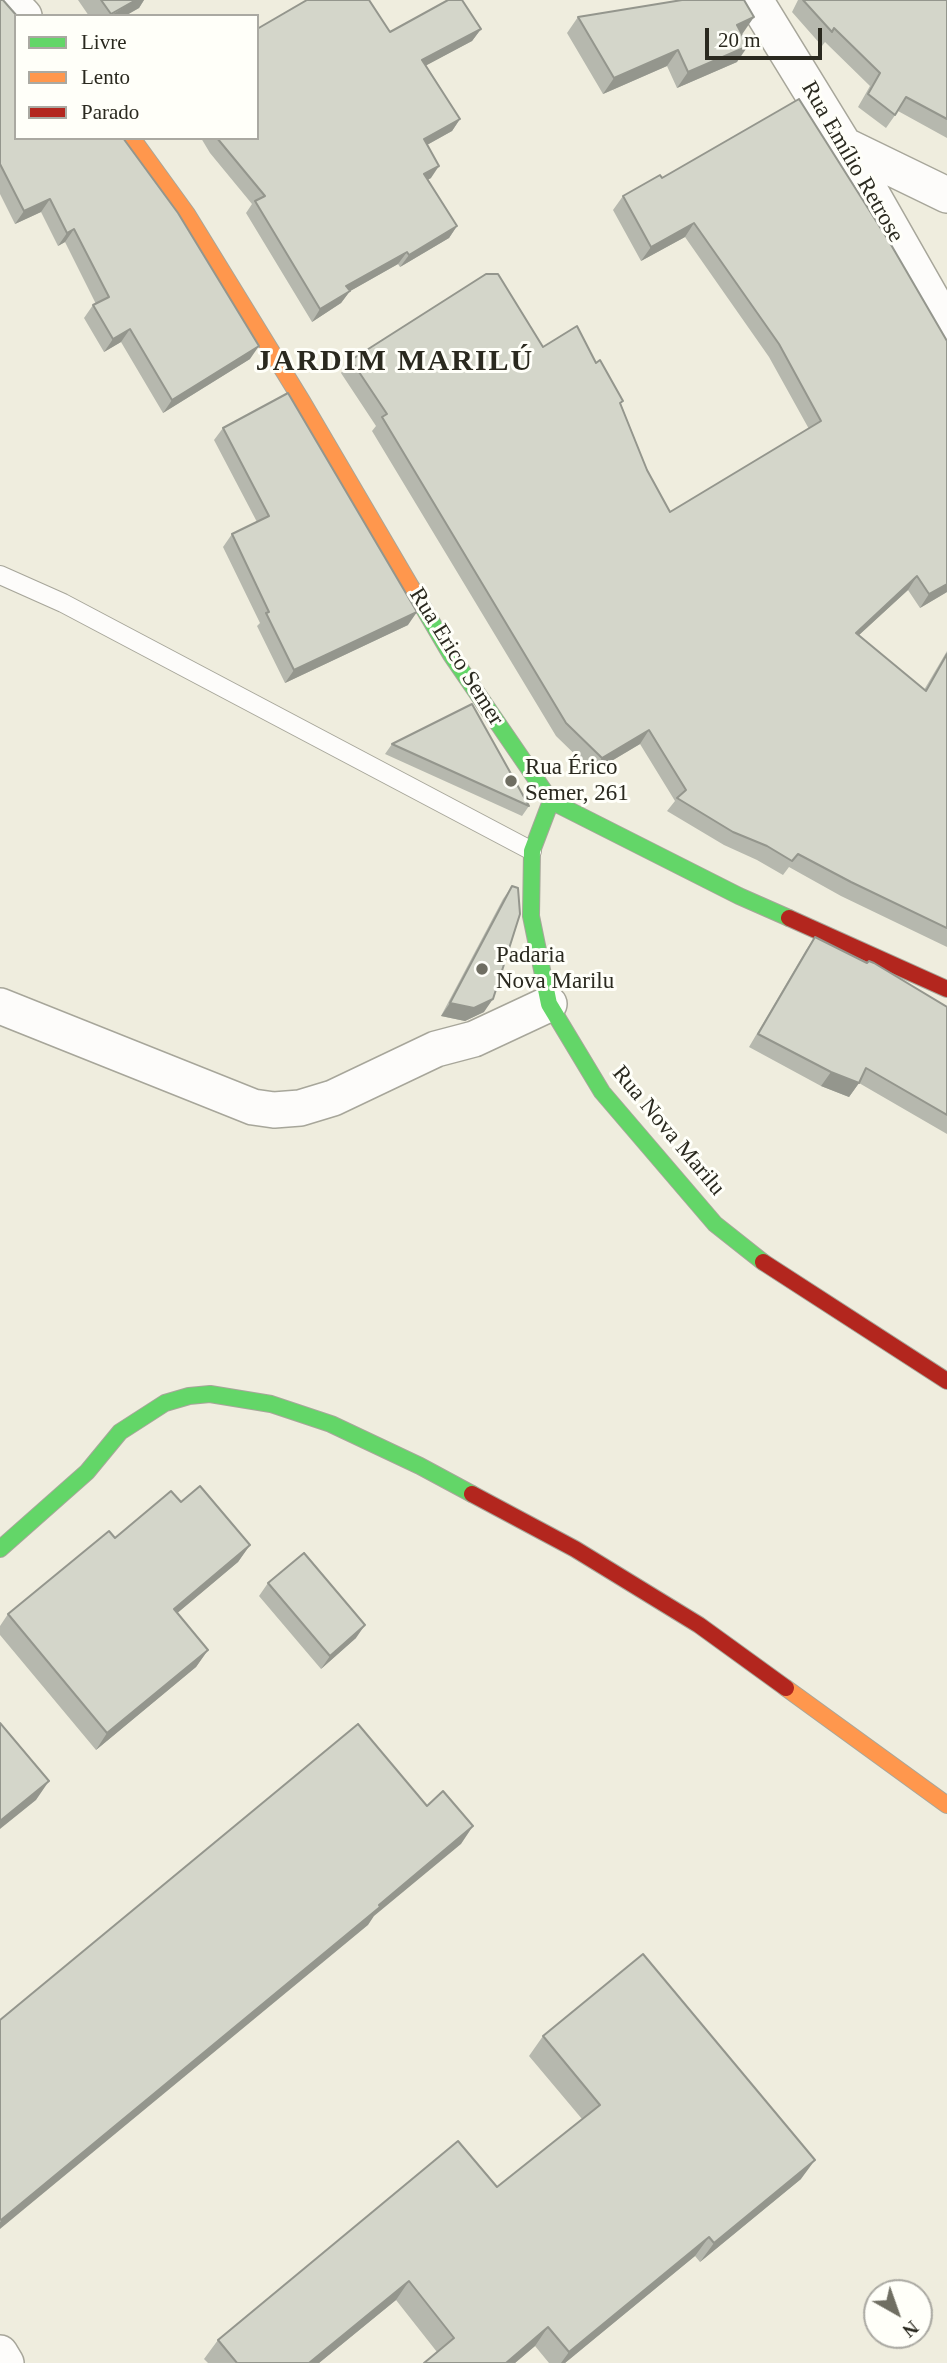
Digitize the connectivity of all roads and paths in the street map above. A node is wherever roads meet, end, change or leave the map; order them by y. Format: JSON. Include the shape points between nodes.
{"nodes":[{"id":1,"x":9,"y":0,"type":"edge"},
{"id":2,"x":755,"y":0,"type":"edge"},
{"id":3,"x":22,"y":14,"type":"edge"},
{"id":4,"x":133,"y":140,"type":"edge"},
{"id":5,"x":844,"y":145,"type":"junction"},
{"id":6,"x":947,"y":195,"type":"edge"},
{"id":7,"x":947,"y":326,"type":"edge"},
{"id":8,"x":0,"y":575,"type":"edge"},
{"id":9,"x":551,"y":801,"type":"junction"},
{"id":10,"x":532,"y":852,"type":"junction"},
{"id":11,"x":947,"y":989,"type":"edge"},
{"id":12,"x":549,"y":1003,"type":"junction"},
{"id":13,"x":0,"y":1006,"type":"edge"},
{"id":14,"x":947,"y":1381,"type":"edge"},
{"id":15,"x":0,"y":1549,"type":"edge"},
{"id":16,"x":947,"y":1805,"type":"edge"},
{"id":17,"x":0,"y":2353,"type":"edge"},
{"id":18,"x":6,"y":2363,"type":"edge"}],
"edges":[{"from":1,"to":3,"type":"street"},
{"from":2,"to":5,"type":"street","name":"Rua Emílio Retrose"},
{"from":4,"to":9,"type":"street","name":"Rua Erico Semer","via":[[223,272],[451,654]]},
{"from":5,"to":6,"type":"street"},
{"from":5,"to":7,"type":"street","name":"Rua Emílio Retrose"},
{"from":8,"to":10,"type":"lane","via":[[63,603]]},
{"from":9,"to":10,"type":"street","name":"Rua Nova Marilu"},
{"from":9,"to":11,"type":"street","name":"Rua Erico Semer","via":[[740,897]]},
{"from":10,"to":12,"type":"street","name":"Rua Nova Marilu","via":[[531,916]]},
{"from":12,"to":13,"type":"street","via":[[333,1098],[274,1111],[228,1098]]},
{"from":12,"to":14,"type":"street","name":"Rua Nova Marilu","via":[[602,1092],[715,1224],[756,1258]]},
{"from":15,"to":16,"type":"street","via":[[87,1472],[120,1432],[165,1403],[210,1394],[271,1405],[331,1424],[420,1466],[575,1549],[699,1625]]},
{"from":17,"to":18,"type":"street"}]}
